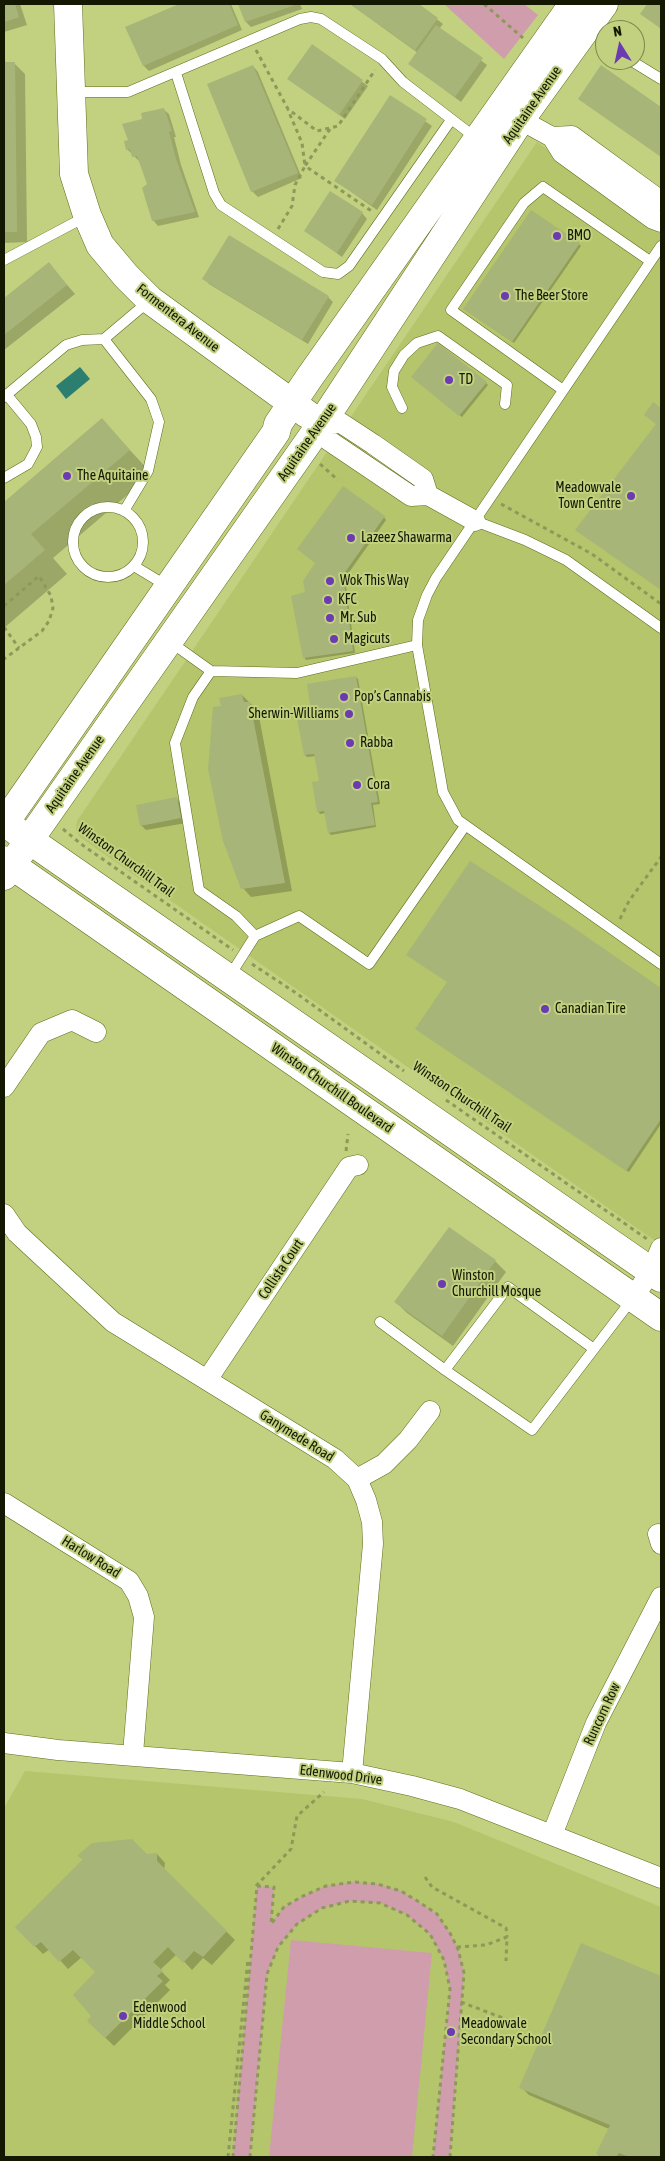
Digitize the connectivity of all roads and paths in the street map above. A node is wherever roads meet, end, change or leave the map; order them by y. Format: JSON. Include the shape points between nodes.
{"nodes":[{"id":1,"x":68,"y":4,"type":"edge"},
{"id":2,"x":484,"y":4,"type":"edge"},
{"id":3,"x":573,"y":4,"type":"edge"},
{"id":4,"x":604,"y":4,"type":"edge"},
{"id":5,"x":253,"y":40,"type":"junction"},
{"id":6,"x":538,"y":52,"type":"junction"},
{"id":7,"x":382,"y":58,"type":"junction"},
{"id":8,"x":645,"y":68,"type":"edge"},
{"id":9,"x":176,"y":73,"type":"junction"},
{"id":10,"x":661,"y":77,"type":"edge"},
{"id":11,"x":72,"y":92,"type":"junction"},
{"id":12,"x":288,"y":109,"type":"junction"},
{"id":13,"x":510,"y":114,"type":"junction"},
{"id":14,"x":451,"y":120,"type":"junction"},
{"id":15,"x":330,"y":128,"type":"junction"},
{"id":16,"x":552,"y":137,"type":"junction"},
{"id":17,"x":478,"y":139,"type":"junction"},
{"id":18,"x":305,"y":166,"type":"junction"},
{"id":19,"x":661,"y":201,"type":"edge"},
{"id":20,"x":87,"y":215,"type":"junction"},
{"id":21,"x":382,"y":218,"type":"junction"},
{"id":22,"x":661,"y":222,"type":"edge"},
{"id":23,"x":273,"y":238,"type":"junction"},
{"id":24,"x":661,"y":246,"type":"edge"},
{"id":25,"x":4,"y":260,"type":"edge"},
{"id":26,"x":650,"y":261,"type":"junction"},
{"id":27,"x":150,"y":300,"type":"junction"},
{"id":28,"x":104,"y":339,"type":"junction"},
{"id":29,"x":564,"y":390,"type":"junction"},
{"id":30,"x":5,"y":396,"type":"edge"},
{"id":31,"x":292,"y":403,"type":"junction"},
{"id":32,"x":505,"y":404,"type":"dead end"},
{"id":33,"x":402,"y":408,"type":"dead end"},
{"id":34,"x":321,"y":424,"type":"junction"},
{"id":35,"x":317,"y":461,"type":"dead end"},
{"id":36,"x":4,"y":478,"type":"edge"},
{"id":37,"x":338,"y":480,"type":"dead end"},
{"id":38,"x":490,"y":499,"type":"junction"},
{"id":39,"x":124,"y":511,"type":"junction"},
{"id":40,"x":475,"y":521,"type":"junction"},
{"id":41,"x":134,"y":566,"type":"junction"},
{"id":42,"x":168,"y":587,"type":"junction"},
{"id":43,"x":661,"y":604,"type":"edge"},
{"id":44,"x":4,"y":606,"type":"edge"},
{"id":45,"x":4,"y":627,"type":"edge"},
{"id":46,"x":661,"y":628,"type":"edge"},
{"id":47,"x":168,"y":640,"type":"junction"},
{"id":48,"x":417,"y":645,"type":"junction"},
{"id":49,"x":19,"y":648,"type":"junction"},
{"id":50,"x":4,"y":659,"type":"edge"},
{"id":51,"x":211,"y":671,"type":"junction"},
{"id":52,"x":4,"y":823,"type":"edge"},
{"id":53,"x":465,"y":826,"type":"junction"},
{"id":54,"x":67,"y":831,"type":"dead end"},
{"id":55,"x":29,"y":840,"type":"junction"},
{"id":56,"x":661,"y":856,"type":"edge"},
{"id":57,"x":6,"y":867,"type":"edge"},
{"id":58,"x":614,"y":930,"type":"junction"},
{"id":59,"x":255,"y":936,"type":"junction"},
{"id":60,"x":222,"y":942,"type":"dead end"},
{"id":61,"x":661,"y":964,"type":"edge"},
{"id":62,"x":267,"y":974,"type":"dead end"},
{"id":63,"x":228,"y":978,"type":"junction"},
{"id":64,"x":96,"y":1032,"type":"dead end"},
{"id":65,"x":405,"y":1072,"type":"dead end"},
{"id":66,"x":4,"y":1087,"type":"edge"},
{"id":67,"x":443,"y":1099,"type":"dead end"},
{"id":68,"x":348,"y":1134,"type":"dead end"},
{"id":69,"x":352,"y":1158,"type":"joint"},
{"id":70,"x":4,"y":1214,"type":"edge"},
{"id":71,"x":656,"y":1259,"type":"edge"},
{"id":72,"x":634,"y":1297,"type":"junction"},
{"id":73,"x":661,"y":1317,"type":"edge"},
{"id":74,"x":380,"y":1322,"type":"dead end"},
{"id":75,"x":594,"y":1349,"type":"junction"},
{"id":76,"x":445,"y":1370,"type":"junction"},
{"id":77,"x":207,"y":1380,"type":"junction"},
{"id":78,"x":430,"y":1411,"type":"dead end"},
{"id":79,"x":357,"y":1480,"type":"junction"},
{"id":80,"x":4,"y":1503,"type":"edge"},
{"id":81,"x":661,"y":1598,"type":"edge"},
{"id":82,"x":4,"y":1743,"type":"edge"},
{"id":83,"x":133,"y":1754,"type":"junction"},
{"id":84,"x":352,"y":1773,"type":"junction"},
{"id":85,"x":324,"y":1792,"type":"dead end"},
{"id":86,"x":552,"y":1835,"type":"junction"},
{"id":87,"x":426,"y":1877,"type":"dead end"},
{"id":88,"x":661,"y":1878,"type":"edge"},
{"id":89,"x":507,"y":1937,"type":"junction"},
{"id":90,"x":457,"y":1947,"type":"junction"},
{"id":91,"x":506,"y":1961,"type":"dead end"},
{"id":92,"x":461,"y":2002,"type":"junction"},
{"id":93,"x":516,"y":2024,"type":"dead end"},
{"id":94,"x":228,"y":2157,"type":"edge"},
{"id":95,"x":233,"y":2157,"type":"edge"},
{"id":96,"x":250,"y":2157,"type":"edge"},
{"id":97,"x":433,"y":2157,"type":"edge"},
{"id":98,"x":450,"y":2157,"type":"edge"}],
"edges":[{"from":1,"to":11,"type":"street","name":"Formentera Avenue"},
{"from":2,"to":6,"type":"path"},
{"from":3,"to":6,"type":"street","name":"Aquitaine Avenue"},
{"from":4,"to":13,"type":"street","name":"Aquitaine Avenue"},
{"from":5,"to":7,"type":"lane","via":[[300,19],[321,18]]},
{"from":5,"to":9,"type":"lane"},
{"from":5,"to":12,"type":"path"},
{"from":6,"to":13,"type":"street","name":"Aquitaine Avenue"},
{"from":7,"to":14,"type":"lane","via":[[403,82]]},
{"from":7,"to":15,"type":"path","via":[[344,118],[338,126]]},
{"from":8,"to":10,"type":"lane"},
{"from":9,"to":11,"type":"lane","via":[[128,92]]},
{"from":9,"to":23,"type":"lane","via":[[214,194],[221,205]]},
{"from":11,"to":20,"type":"street","name":"Formentera Avenue","via":[[74,174]]},
{"from":12,"to":15,"type":"path","via":[[317,132]]},
{"from":12,"to":18,"type":"path","via":[[302,143]]},
{"from":13,"to":16,"type":"street"},
{"from":13,"to":17,"type":"street","name":"Aquitaine Avenue"},
{"from":13,"to":34,"type":"street","name":"Aquitaine Avenue"},
{"from":14,"to":17,"type":"lane"},
{"from":14,"to":21,"type":"lane"},
{"from":15,"to":18,"type":"path"},
{"from":16,"to":19,"type":"street","via":[[572,136]]},
{"from":16,"to":22,"type":"street","via":[[562,153]]},
{"from":17,"to":31,"type":"street","name":"Aquitaine Avenue"},
{"from":18,"to":21,"type":"path"},
{"from":18,"to":23,"type":"path","via":[[295,185],[292,206]]},
{"from":20,"to":25,"type":"lane"},
{"from":20,"to":27,"type":"street","name":"Formentera Avenue","via":[[100,245]]},
{"from":21,"to":23,"type":"lane","via":[[349,266],[338,274],[323,272]]},
{"from":24,"to":26,"type":"lane"},
{"from":26,"to":29,"type":"lane"},
{"from":26,"to":29,"type":"lane","via":[[543,187],[524,203],[451,310]]},
{"from":27,"to":28,"type":"lane"},
{"from":27,"to":31,"type":"street","name":"Formentera Avenue"},
{"from":28,"to":30,"type":"lane","via":[[66,345]]},
{"from":28,"to":39,"type":"lane","via":[[151,399],[159,422],[148,471]]},
{"from":29,"to":38,"type":"lane"},
{"from":30,"to":36,"type":"lane","via":[[31,424],[37,447],[28,464]]},
{"from":31,"to":34,"type":"street","name":"Formentera Avenue"},
{"from":31,"to":42,"type":"street","name":"Aquitaine Avenue","via":[[276,432]]},
{"from":32,"to":33,"type":"lane","via":[[507,385],[438,336],[417,343],[394,370],[392,387]]},
{"from":34,"to":40,"type":"street","via":[[341,423],[423,478],[428,495]]},
{"from":34,"to":47,"type":"street","name":"Aquitaine Avenue"},
{"from":35,"to":37,"type":"path"},
{"from":38,"to":40,"type":"lane"},
{"from":38,"to":43,"type":"path","via":[[592,554]]},
{"from":39,"to":41,"type":"lane","via":[[139,526],[142,536],[143,546]]},
{"from":39,"to":41,"type":"lane","via":[[100,508],[89,513],[75,532],[74,549],[81,565],[102,577],[114,577]]},
{"from":40,"to":46,"type":"lane","via":[[566,560]]},
{"from":40,"to":48,"type":"lane","via":[[427,596],[418,620]]},
{"from":41,"to":42,"type":"lane"},
{"from":42,"to":52,"type":"street","name":"Aquitaine Avenue"},
{"from":44,"to":49,"type":"path","via":[[39,576],[51,596],[50,621]]},
{"from":45,"to":49,"type":"path"},
{"from":47,"to":51,"type":"lane"},
{"from":47,"to":55,"type":"street","name":"Aquitaine Avenue"},
{"from":48,"to":51,"type":"lane","via":[[297,673]]},
{"from":48,"to":53,"type":"lane","via":[[443,792],[458,820]]},
{"from":49,"to":50,"type":"path"},
{"from":51,"to":59,"type":"lane","via":[[194,697],[175,743],[199,890],[236,916]]},
{"from":52,"to":55,"type":"street"},
{"from":53,"to":58,"type":"lane"},
{"from":53,"to":59,"type":"lane","via":[[369,964],[299,916]]},
{"from":54,"to":60,"type":"path","name":"Winston Churchill Trail"},
{"from":55,"to":57,"type":"street","name":"Aquitaine Avenue"},
{"from":55,"to":63,"type":"street"},
{"from":56,"to":58,"type":"path","via":[[629,901]]},
{"from":57,"to":72,"type":"street","name":"Winston Churchill Boulevard"},
{"from":58,"to":61,"type":"lane"},
{"from":59,"to":63,"type":"lane"},
{"from":62,"to":65,"type":"path","name":"Winston Churchill Trail"},
{"from":63,"to":71,"type":"street"},
{"from":64,"to":66,"type":"street","via":[[72,1020],[41,1033]]},
{"from":67,"to":71,"type":"path","name":"Winston Churchill Trail"},
{"from":68,"to":69,"type":"path"},
{"from":69,"to":77,"type":"street","name":"Collista Court"},
{"from":70,"to":77,"type":"street","name":"Ganymede Road","via":[[17,1233],[112,1322]]},
{"from":71,"to":72,"type":"street"},
{"from":72,"to":73,"type":"street","name":"Winston Churchill Boulevard"},
{"from":72,"to":75,"type":"lane"},
{"from":74,"to":76,"type":"lane"},
{"from":75,"to":76,"type":"lane","via":[[532,1430]]},
{"from":75,"to":76,"type":"lane","via":[[508,1287]]},
{"from":77,"to":79,"type":"street","name":"Ganymede Road","via":[[336,1459]]},
{"from":78,"to":79,"type":"street","via":[[384,1464]]},
{"from":79,"to":84,"type":"street","name":"Ganymede Road","via":[[372,1522],[373,1544]]},
{"from":80,"to":83,"type":"street","name":"Harlow Road","via":[[129,1581],[138,1596],[144,1617]]},
{"from":81,"to":86,"type":"street","name":"Runcorn Row","via":[[596,1723]]},
{"from":82,"to":83,"type":"street","name":"Edenwood Drive"},
{"from":83,"to":84,"type":"street","name":"Edenwood Drive"},
{"from":84,"to":86,"type":"street","name":"Edenwood Drive","via":[[460,1799]]},
{"from":85,"to":94,"type":"path","via":[[297,1816],[291,1849],[256,1884]]},
{"from":86,"to":88,"type":"street","name":"Edenwood Drive"},
{"from":87,"to":89,"type":"path","via":[[432,1887],[506,1928]]},
{"from":89,"to":90,"type":"path","via":[[486,1945]]},
{"from":89,"to":91,"type":"path"},
{"from":90,"to":92,"type":"path","via":[[464,1973]]},
{"from":90,"to":95,"type":"path","via":[[437,1914],[401,1891],[354,1882],[326,1886],[284,1907],[271,1924],[274,1887],[257,1886]]},
{"from":92,"to":93,"type":"path"},
{"from":92,"to":98,"type":"path"},
{"from":96,"to":97,"type":"path","via":[[267,1974],[278,1947],[297,1924],[322,1908],[350,1901],[380,1903],[407,1915],[430,1934],[444,1960],[450,1989]]}]}
